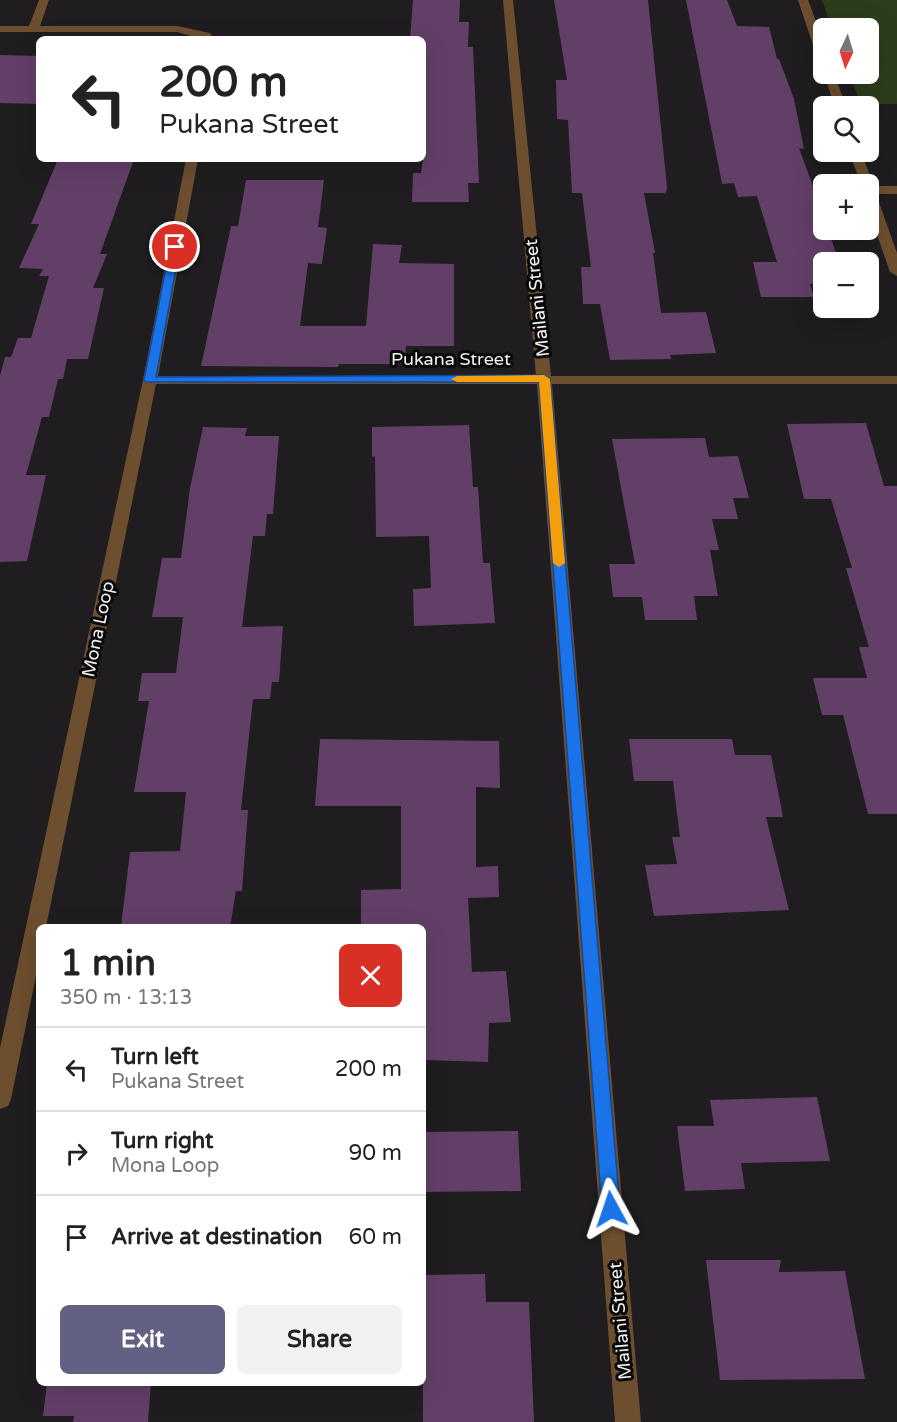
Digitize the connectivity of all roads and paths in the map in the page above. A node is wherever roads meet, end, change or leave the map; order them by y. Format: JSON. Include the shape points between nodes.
{"nodes":[{"id":1,"x":44,"y":0,"type":"edge"},
{"id":2,"x":508,"y":0,"type":"edge"},
{"id":3,"x":802,"y":0,"type":"edge"},
{"id":4,"x":0,"y":29,"type":"edge"},
{"id":5,"x":33,"y":29,"type":"junction"},
{"id":6,"x":813,"y":30,"type":"edge"},
{"id":7,"x":206,"y":36,"type":"edge"},
{"id":8,"x":191,"y":162,"type":"edge"},
{"id":9,"x":879,"y":190,"type":"edge"},
{"id":10,"x":897,"y":190,"type":"edge"},
{"id":11,"x":879,"y":219,"type":"edge"},
{"id":12,"x":897,"y":272,"type":"edge"},
{"id":13,"x":544,"y":379,"type":"junction"},
{"id":14,"x":150,"y":380,"type":"junction"},
{"id":15,"x":897,"y":380,"type":"edge"},
{"id":16,"x":37,"y":924,"type":"edge"},
{"id":17,"x":36,"y":926,"type":"edge"},
{"id":18,"x":0,"y":1099,"type":"edge"},
{"id":19,"x":628,"y":1422,"type":"edge"}],
"edges":[{"from":1,"to":5,"type":"street"},
{"from":2,"to":13,"type":"street","name":"Mailani Street"},
{"from":3,"to":6,"type":"street"},
{"from":4,"to":5,"type":"street"},
{"from":5,"to":7,"type":"street","via":[[177,29]]},
{"from":8,"to":14,"type":"street","name":"Mona Loop"},
{"from":9,"to":10,"type":"street"},
{"from":11,"to":12,"type":"street"},
{"from":13,"to":14,"type":"street","name":"Pukana Street"},
{"from":13,"to":15,"type":"street","name":"Pukana Street"},
{"from":13,"to":19,"type":"street","name":"Mailani Street"},
{"from":14,"to":16,"type":"street","name":"Mona Loop"},
{"from":17,"to":18,"type":"street","name":"Mona Loop"}]}
